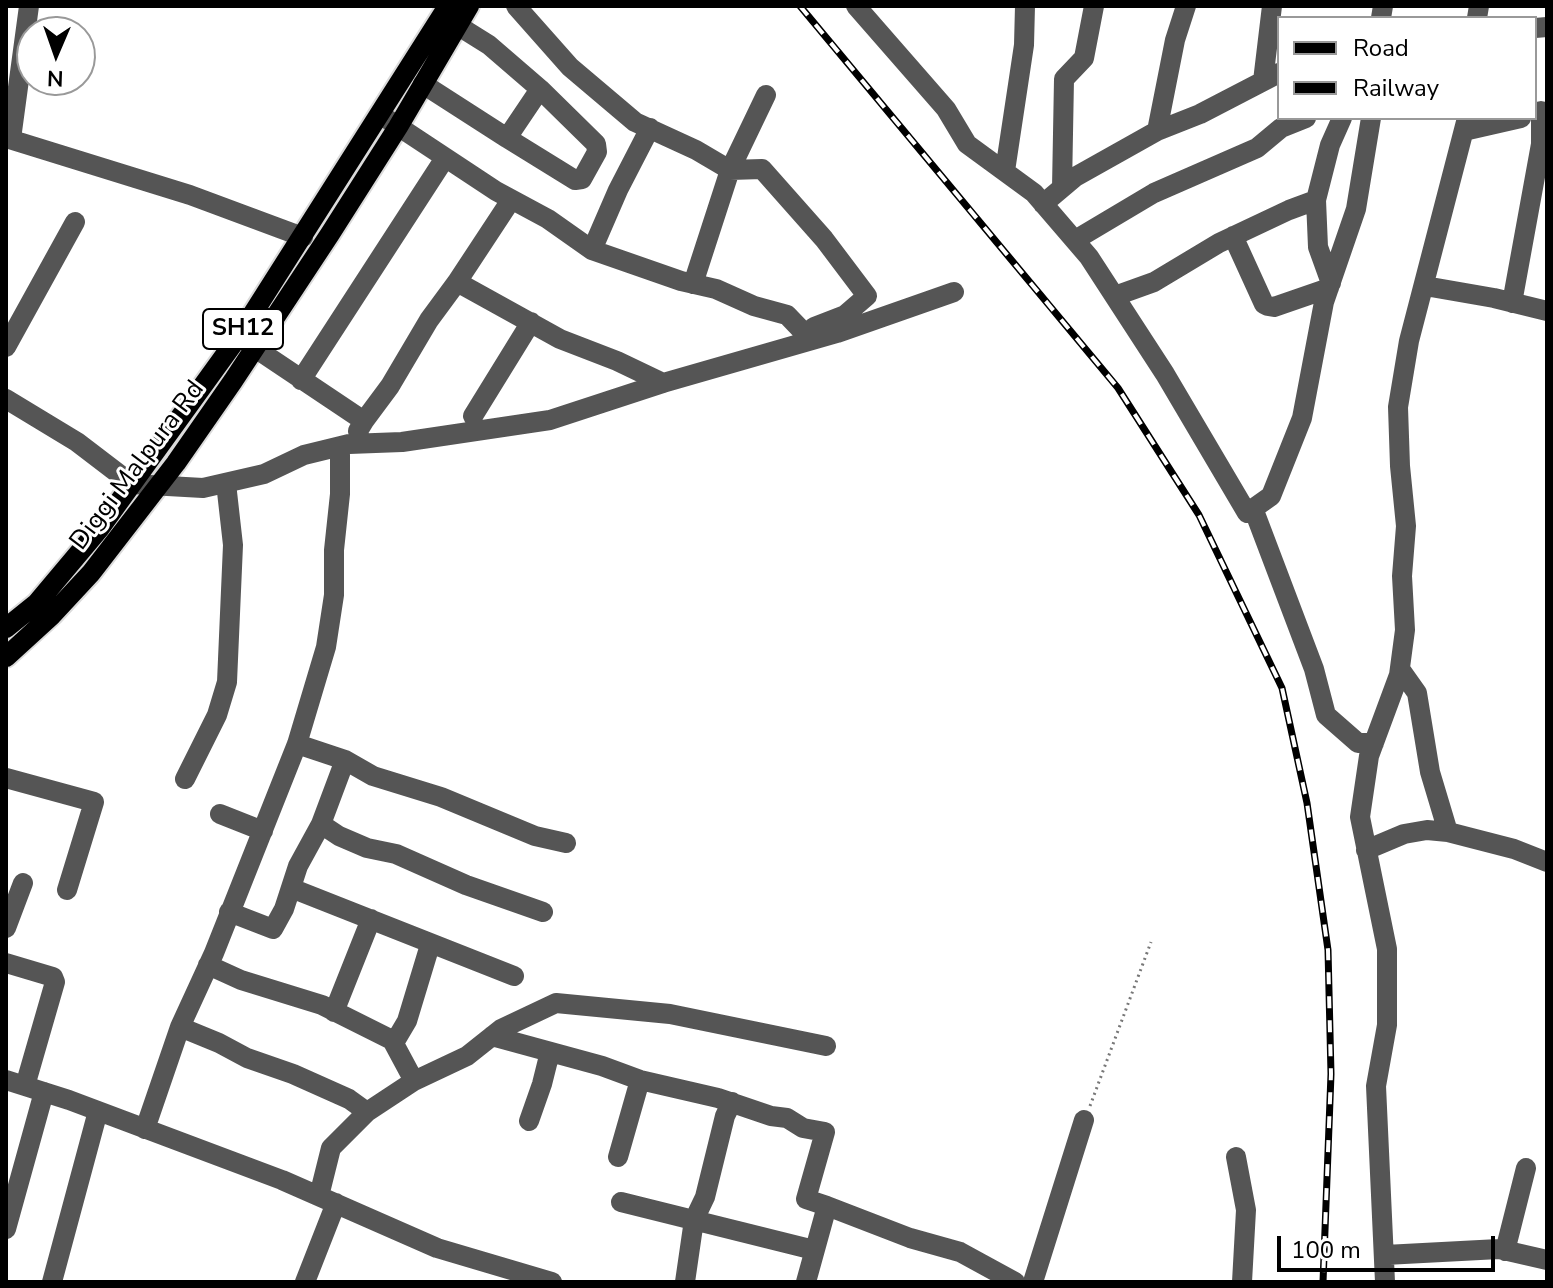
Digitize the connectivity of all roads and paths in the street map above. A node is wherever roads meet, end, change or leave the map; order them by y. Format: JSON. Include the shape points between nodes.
{"nodes":[{"id":1,"x":29,"y":6,"type":"edge"},
{"id":2,"x":469,"y":6,"type":"edge"},
{"id":3,"x":516,"y":6,"type":"edge"},
{"id":4,"x":856,"y":6,"type":"edge"},
{"id":5,"x":1025,"y":6,"type":"edge"},
{"id":6,"x":1094,"y":6,"type":"edge"},
{"id":7,"x":1186,"y":6,"type":"edge"},
{"id":8,"x":1272,"y":6,"type":"edge"},
{"id":9,"x":453,"y":21,"type":"edge"},
{"id":10,"x":1271,"y":77,"type":"edge"},
{"id":11,"x":423,"y":84,"type":"junction"},
{"id":12,"x":540,"y":89,"type":"junction"},
{"id":13,"x":766,"y":95,"type":"dead end"},
{"id":14,"x":1541,"y":111,"type":"edge"},
{"id":15,"x":379,"y":114,"type":"junction"},
{"id":16,"x":1301,"y":120,"type":"edge"},
{"id":17,"x":1341,"y":120,"type":"edge"},
{"id":18,"x":1371,"y":120,"type":"edge"},
{"id":19,"x":1505,"y":120,"type":"edge"},
{"id":20,"x":1466,"y":125,"type":"edge"},
{"id":21,"x":398,"y":127,"type":"junction"},
{"id":22,"x":650,"y":128,"type":"junction"},
{"id":23,"x":1157,"y":131,"type":"junction"},
{"id":24,"x":8,"y":138,"type":"edge"},
{"id":25,"x":507,"y":138,"type":"junction"},
{"id":26,"x":445,"y":158,"type":"junction"},
{"id":27,"x":730,"y":170,"type":"junction"},
{"id":28,"x":1005,"y":171,"type":"junction"},
{"id":29,"x":1062,"y":188,"type":"junction"},
{"id":30,"x":511,"y":200,"type":"junction"},
{"id":31,"x":1316,"y":200,"type":"junction"},
{"id":32,"x":1043,"y":204,"type":"junction"},
{"id":33,"x":75,"y":222,"type":"dead end"},
{"id":34,"x":1233,"y":236,"type":"junction"},
{"id":35,"x":303,"y":237,"type":"junction"},
{"id":36,"x":1075,"y":240,"type":"junction"},
{"id":37,"x":592,"y":250,"type":"junction"},
{"id":38,"x":457,"y":282,"type":"junction"},
{"id":39,"x":693,"y":284,"type":"junction"},
{"id":40,"x":1330,"y":286,"type":"junction"},
{"id":41,"x":1425,"y":286,"type":"junction"},
{"id":42,"x":954,"y":292,"type":"dead end"},
{"id":43,"x":1115,"y":296,"type":"junction"},
{"id":44,"x":1512,"y":303,"type":"junction"},
{"id":45,"x":15,"y":309,"type":"edge"},
{"id":46,"x":1547,"y":311,"type":"edge"},
{"id":47,"x":531,"y":322,"type":"junction"},
{"id":48,"x":807,"y":335,"type":"junction"},
{"id":49,"x":6,"y":347,"type":"edge"},
{"id":50,"x":255,"y":348,"type":"junction"},
{"id":51,"x":301,"y":380,"type":"junction"},
{"id":52,"x":663,"y":383,"type":"junction"},
{"id":53,"x":6,"y":399,"type":"edge"},
{"id":54,"x":473,"y":416,"type":"dead end"},
{"id":55,"x":364,"y":421,"type":"junction"},
{"id":56,"x":344,"y":446,"type":"junction"},
{"id":57,"x":226,"y":483,"type":"junction"},
{"id":58,"x":132,"y":484,"type":"junction"},
{"id":59,"x":156,"y":487,"type":"junction"},
{"id":60,"x":1253,"y":508,"type":"junction"},
{"id":61,"x":6,"y":628,"type":"edge"},
{"id":62,"x":6,"y":657,"type":"edge"},
{"id":63,"x":1400,"y":669,"type":"junction"},
{"id":64,"x":1374,"y":743,"type":"junction"},
{"id":65,"x":297,"y":744,"type":"junction"},
{"id":66,"x":345,"y":760,"type":"junction"},
{"id":67,"x":6,"y":778,"type":"edge"},
{"id":68,"x":185,"y":779,"type":"dead end"},
{"id":69,"x":220,"y":814,"type":"dead end"},
{"id":70,"x":321,"y":824,"type":"junction"},
{"id":71,"x":263,"y":831,"type":"junction"},
{"id":72,"x":1448,"y":832,"type":"junction"},
{"id":73,"x":566,"y":843,"type":"dead end"},
{"id":74,"x":1366,"y":850,"type":"junction"},
{"id":75,"x":1547,"y":862,"type":"edge"},
{"id":76,"x":23,"y":883,"type":"dead end"},
{"id":77,"x":291,"y":888,"type":"junction"},
{"id":78,"x":67,"y":890,"type":"dead end"},
{"id":79,"x":229,"y":912,"type":"junction"},
{"id":80,"x":543,"y":912,"type":"dead end"},
{"id":81,"x":371,"y":919,"type":"junction"},
{"id":82,"x":6,"y":928,"type":"edge"},
{"id":83,"x":1151,"y":942,"type":"dead end"},
{"id":84,"x":430,"y":945,"type":"junction"},
{"id":85,"x":6,"y":963,"type":"edge"},
{"id":86,"x":208,"y":965,"type":"junction"},
{"id":87,"x":514,"y":976,"type":"dead end"},
{"id":88,"x":334,"y":1012,"type":"junction"},
{"id":89,"x":180,"y":1027,"type":"junction"},
{"id":90,"x":492,"y":1036,"type":"junction"},
{"id":91,"x":394,"y":1043,"type":"junction"},
{"id":92,"x":826,"y":1046,"type":"dead end"},
{"id":93,"x":550,"y":1052,"type":"junction"},
{"id":94,"x":640,"y":1080,"type":"junction"},
{"id":95,"x":414,"y":1081,"type":"junction"},
{"id":96,"x":25,"y":1086,"type":"edge"},
{"id":97,"x":732,"y":1102,"type":"junction"},
{"id":98,"x":98,"y":1111,"type":"junction"},
{"id":99,"x":367,"y":1112,"type":"junction"},
{"id":100,"x":1084,"y":1120,"type":"joint"},
{"id":101,"x":529,"y":1121,"type":"dead end"},
{"id":102,"x":145,"y":1129,"type":"junction"},
{"id":103,"x":618,"y":1157,"type":"dead end"},
{"id":104,"x":1236,"y":1157,"type":"dead end"},
{"id":105,"x":1526,"y":1168,"type":"dead end"},
{"id":106,"x":327,"y":1199,"type":"junction"},
{"id":107,"x":621,"y":1202,"type":"dead end"},
{"id":108,"x":827,"y":1206,"type":"junction"},
{"id":109,"x":694,"y":1220,"type":"junction"},
{"id":110,"x":6,"y":1229,"type":"edge"},
{"id":111,"x":814,"y":1250,"type":"junction"},
{"id":112,"x":1505,"y":1251,"type":"junction"},
{"id":113,"x":1385,"y":1255,"type":"junction"},
{"id":114,"x":1547,"y":1260,"type":"edge"},
{"id":115,"x":52,"y":1282,"type":"edge"},
{"id":116,"x":305,"y":1282,"type":"edge"},
{"id":117,"x":552,"y":1282,"type":"edge"},
{"id":118,"x":685,"y":1282,"type":"edge"},
{"id":119,"x":806,"y":1282,"type":"edge"},
{"id":120,"x":1015,"y":1282,"type":"edge"},
{"id":121,"x":1033,"y":1282,"type":"edge"},
{"id":122,"x":1242,"y":1282,"type":"edge"},
{"id":123,"x":1385,"y":1282,"type":"edge"}],
"edges":[{"from":1,"to":24,"type":"street"},
{"from":2,"to":9,"type":"main road","name":"Diggi Malpura Rd","number":"SH12"},
{"from":3,"to":22,"type":"street","via":[[570,67],[635,122]]},
{"from":4,"to":28,"type":"street","via":[[946,109],[967,144]]},
{"from":5,"to":28,"type":"street"},
{"from":6,"to":29,"type":"street","via":[[1084,58],[1064,79]]},
{"from":7,"to":23,"type":"street"},
{"from":8,"to":10,"type":"street"},
{"from":9,"to":11,"type":"main road","name":"Diggi Malpura Rd"},
{"from":9,"to":12,"type":"street"},
{"from":9,"to":15,"type":"main road","name":"Diggi Malpura Rd","number":"SH12"},
{"from":10,"to":23,"type":"street"},
{"from":11,"to":21,"type":"main road","name":"Diggi Malpura Rd"},
{"from":11,"to":25,"type":"street"},
{"from":12,"to":25,"type":"street"},
{"from":12,"to":25,"type":"street","via":[[596,144],[582,179],[575,180]]},
{"from":13,"to":27,"type":"street"},
{"from":14,"to":44,"type":"street","via":[[1541,144]]},
{"from":15,"to":21,"type":"street"},
{"from":15,"to":35,"type":"main road","name":"Diggi Malpura Rd","number":"SH12"},
{"from":16,"to":36,"type":"street","via":[[1257,148],[1154,193]]},
{"from":17,"to":31,"type":"street"},
{"from":18,"to":40,"type":"street","via":[[1356,209]]},
{"from":19,"to":20,"type":"street"},
{"from":20,"to":41,"type":"street"},
{"from":21,"to":26,"type":"street"},
{"from":21,"to":50,"type":"main road","name":"Diggi Malpura Rd"},
{"from":22,"to":27,"type":"street"},
{"from":22,"to":37,"type":"street"},
{"from":23,"to":29,"type":"street"},
{"from":24,"to":35,"type":"street"},
{"from":26,"to":30,"type":"street"},
{"from":26,"to":51,"type":"street"},
{"from":27,"to":39,"type":"street"},
{"from":27,"to":48,"type":"street","via":[[762,169],[867,296]]},
{"from":28,"to":32,"type":"street"},
{"from":29,"to":32,"type":"street"},
{"from":30,"to":37,"type":"street"},
{"from":30,"to":38,"type":"street"},
{"from":31,"to":34,"type":"street"},
{"from":31,"to":40,"type":"street","via":[[1318,247]]},
{"from":32,"to":36,"type":"street"},
{"from":33,"to":45,"type":"street"},
{"from":34,"to":40,"type":"street","via":[[1264,304],[1274,307]]},
{"from":34,"to":43,"type":"street","via":[[1154,282]]},
{"from":35,"to":58,"type":"main road","name":"Diggi Malpura Rd","number":"SH12"},
{"from":36,"to":43,"type":"street"},
{"from":37,"to":39,"type":"street"},
{"from":38,"to":47,"type":"street"},
{"from":38,"to":55,"type":"street"},
{"from":39,"to":48,"type":"street","via":[[787,315]]},
{"from":40,"to":60,"type":"street","via":[[1302,418],[1271,496]]},
{"from":41,"to":44,"type":"street"},
{"from":41,"to":63,"type":"street","via":[[1398,407],[1406,526]]},
{"from":42,"to":48,"type":"street"},
{"from":43,"to":60,"type":"street","via":[[1247,513]]},
{"from":44,"to":46,"type":"street"},
{"from":45,"to":49,"type":"street"},
{"from":47,"to":52,"type":"street"},
{"from":47,"to":54,"type":"street"},
{"from":48,"to":52,"type":"street"},
{"from":50,"to":51,"type":"street"},
{"from":50,"to":59,"type":"main road","name":"Diggi Malpura Rd"},
{"from":51,"to":55,"type":"street"},
{"from":52,"to":56,"type":"street","via":[[550,420]]},
{"from":53,"to":58,"type":"street","via":[[77,442]]},
{"from":55,"to":56,"type":"street"},
{"from":56,"to":57,"type":"street"},
{"from":56,"to":65,"type":"street","via":[[326,647]]},
{"from":57,"to":59,"type":"street"},
{"from":57,"to":68,"type":"street","via":[[233,545],[227,682]]},
{"from":58,"to":59,"type":"street"},
{"from":58,"to":61,"type":"main road","name":"Diggi Malpura Rd","number":"SH12","via":[[37,603]]},
{"from":59,"to":62,"type":"main road","name":"Diggi Malpura Rd","via":[[91,573]]},
{"from":60,"to":64,"type":"street","via":[[1326,715],[1358,743]]},
{"from":63,"to":64,"type":"street"},
{"from":63,"to":72,"type":"street","via":[[1417,693]]},
{"from":64,"to":74,"type":"street","via":[[1360,817]]},
{"from":65,"to":66,"type":"street"},
{"from":65,"to":71,"type":"street"},
{"from":66,"to":70,"type":"street"},
{"from":66,"to":73,"type":"street","via":[[373,776]]},
{"from":67,"to":78,"type":"street","via":[[94,802]]},
{"from":69,"to":71,"type":"street"},
{"from":70,"to":77,"type":"street"},
{"from":70,"to":80,"type":"street","via":[[367,848],[396,854]]},
{"from":71,"to":79,"type":"street"},
{"from":72,"to":74,"type":"street","via":[[1404,834]]},
{"from":72,"to":75,"type":"street"},
{"from":74,"to":113,"type":"street","via":[[1387,949],[1387,1025],[1376,1086]]},
{"from":76,"to":82,"type":"street"},
{"from":77,"to":79,"type":"street","via":[[273,929]]},
{"from":77,"to":81,"type":"street"},
{"from":79,"to":86,"type":"street"},
{"from":81,"to":84,"type":"street"},
{"from":81,"to":88,"type":"street"},
{"from":83,"to":100,"type":"path"},
{"from":84,"to":87,"type":"street"},
{"from":84,"to":91,"type":"street","via":[[407,1021]]},
{"from":85,"to":96,"type":"street","via":[[55,982]]},
{"from":86,"to":88,"type":"street"},
{"from":86,"to":89,"type":"street"},
{"from":88,"to":91,"type":"street"},
{"from":89,"to":99,"type":"street","via":[[349,1099]]},
{"from":89,"to":102,"type":"street"},
{"from":90,"to":92,"type":"street","via":[[556,1003],[670,1014]]},
{"from":90,"to":93,"type":"street"},
{"from":90,"to":95,"type":"street","via":[[467,1056]]},
{"from":91,"to":95,"type":"street"},
{"from":93,"to":94,"type":"street"},
{"from":93,"to":101,"type":"street"},
{"from":94,"to":97,"type":"street"},
{"from":94,"to":103,"type":"street"},
{"from":95,"to":99,"type":"street"},
{"from":96,"to":98,"type":"street"},
{"from":96,"to":110,"type":"street"},
{"from":97,"to":108,"type":"street","via":[[825,1132],[806,1199]]},
{"from":97,"to":109,"type":"street"},
{"from":98,"to":102,"type":"street"},
{"from":98,"to":115,"type":"street"},
{"from":99,"to":106,"type":"street","via":[[331,1148]]},
{"from":100,"to":121,"type":"street"},
{"from":102,"to":106,"type":"street"},
{"from":104,"to":122,"type":"street","via":[[1246,1210]]},
{"from":105,"to":112,"type":"street"},
{"from":106,"to":116,"type":"street"},
{"from":106,"to":117,"type":"street","via":[[437,1248]]},
{"from":107,"to":109,"type":"street"},
{"from":108,"to":111,"type":"street"},
{"from":108,"to":120,"type":"street","via":[[960,1252]]},
{"from":109,"to":111,"type":"street"},
{"from":109,"to":118,"type":"street"},
{"from":111,"to":119,"type":"street"},
{"from":112,"to":113,"type":"street"},
{"from":112,"to":114,"type":"street"},
{"from":113,"to":123,"type":"street"}]}
